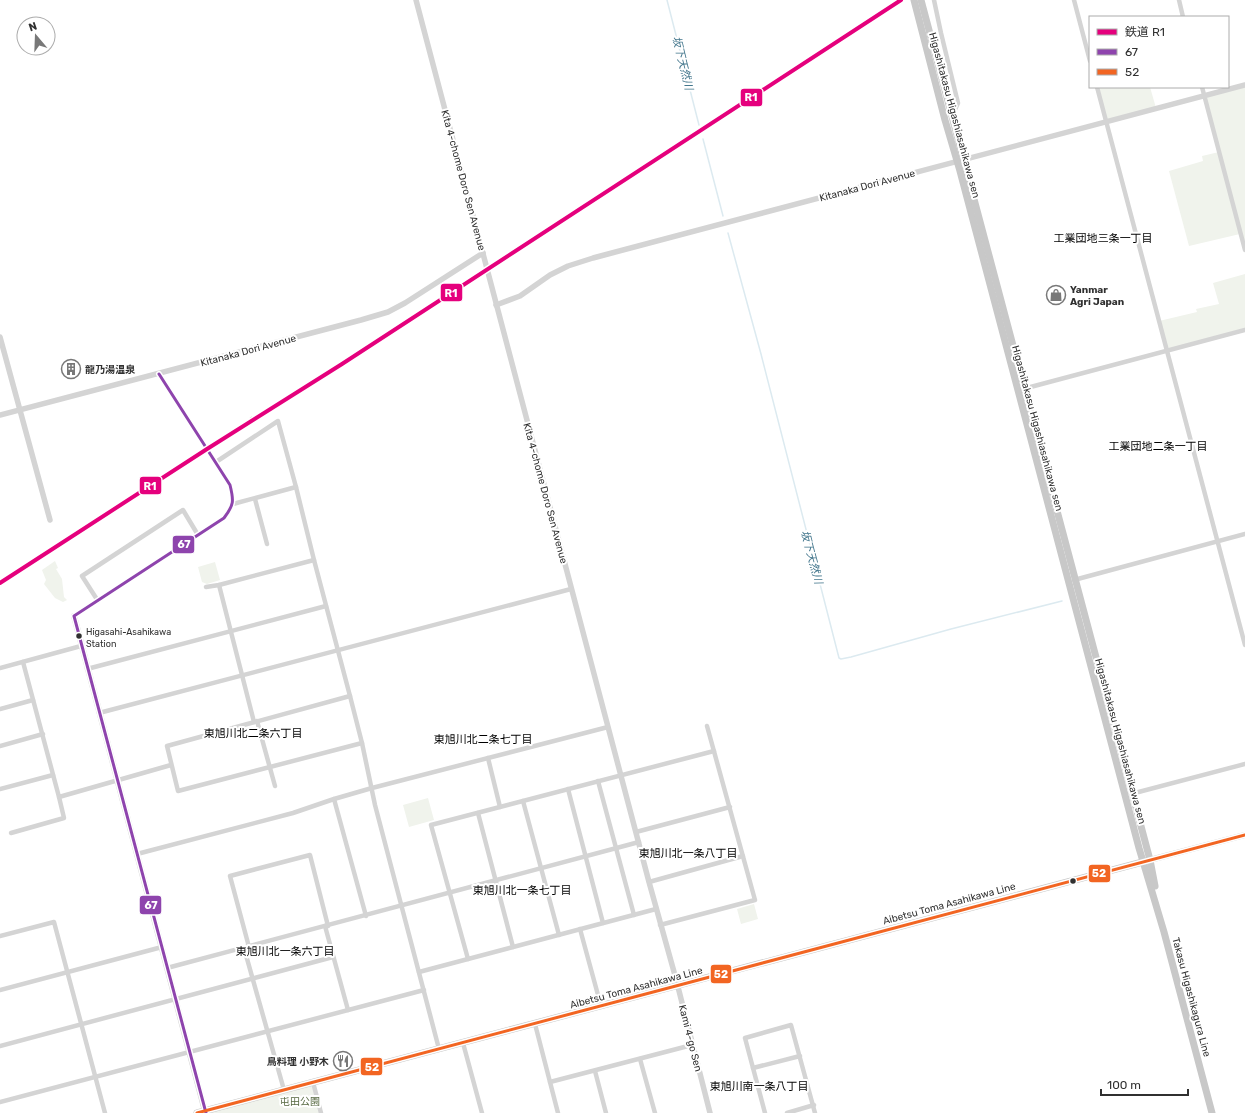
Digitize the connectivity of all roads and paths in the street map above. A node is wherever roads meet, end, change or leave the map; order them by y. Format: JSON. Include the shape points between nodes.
{"nodes":[{"id":1,"x":416,"y":0,"type":"edge"},
{"id":2,"x":914,"y":0,"type":"edge"},
{"id":3,"x":921,"y":0,"type":"edge"},
{"id":4,"x":934,"y":0,"type":"edge"},
{"id":5,"x":1074,"y":0,"type":"edge"},
{"id":6,"x":1179,"y":0,"type":"edge"},
{"id":7,"x":1183,"y":16,"type":"edge"},
{"id":8,"x":1089,"y":57,"type":"edge"},
{"id":9,"x":1245,"y":85,"type":"edge"},
{"id":10,"x":1097,"y":88,"type":"edge"},
{"id":11,"x":1202,"y":88,"type":"edge"},
{"id":12,"x":1204,"y":95,"type":"junction"},
{"id":13,"x":952,"y":116,"type":"junction"},
{"id":14,"x":1106,"y":122,"type":"junction"},
{"id":15,"x":960,"y":161,"type":"junction"},
{"id":16,"x":1245,"y":250,"type":"edge"},
{"id":17,"x":483,"y":254,"type":"junction"},
{"id":18,"x":496,"y":305,"type":"junction"},
{"id":19,"x":1245,"y":330,"type":"edge"},
{"id":20,"x":0,"y":337,"type":"edge"},
{"id":21,"x":1167,"y":351,"type":"junction"},
{"id":22,"x":159,"y":374,"type":"junction"},
{"id":23,"x":1021,"y":389,"type":"junction"},
{"id":24,"x":20,"y":410,"type":"junction"},
{"id":25,"x":0,"y":415,"type":"edge"},
{"id":26,"x":216,"y":462,"type":"junction"},
{"id":27,"x":296,"y":487,"type":"junction"},
{"id":28,"x":255,"y":499,"type":"junction"},
{"id":29,"x":233,"y":504,"type":"junction"},
{"id":30,"x":50,"y":520,"type":"dead end"},
{"id":31,"x":1245,"y":534,"type":"edge"},
{"id":32,"x":198,"y":535,"type":"junction"},
{"id":33,"x":1218,"y":541,"type":"junction"},
{"id":34,"x":267,"y":544,"type":"dead end"},
{"id":35,"x":314,"y":560,"type":"junction"},
{"id":36,"x":1072,"y":580,"type":"junction"},
{"id":37,"x":219,"y":586,"type":"junction"},
{"id":38,"x":206,"y":587,"type":"dead end"},
{"id":39,"x":571,"y":588,"type":"junction"},
{"id":40,"x":98,"y":601,"type":"junction"},
{"id":41,"x":326,"y":606,"type":"junction"},
{"id":42,"x":74,"y":616,"type":"joint"},
{"id":43,"x":231,"y":631,"type":"junction"},
{"id":44,"x":1245,"y":645,"type":"edge"},
{"id":45,"x":81,"y":646,"type":"junction"},
{"id":46,"x":338,"y":650,"type":"junction"},
{"id":47,"x":22,"y":662,"type":"junction"},
{"id":48,"x":0,"y":668,"type":"edge"},
{"id":49,"x":88,"y":669,"type":"junction"},
{"id":50,"x":243,"y":677,"type":"junction"},
{"id":51,"x":350,"y":696,"type":"junction"},
{"id":52,"x":33,"y":700,"type":"junction"},
{"id":53,"x":0,"y":709,"type":"edge"},
{"id":54,"x":99,"y":713,"type":"junction"},
{"id":55,"x":256,"y":721,"type":"junction"},
{"id":56,"x":608,"y":726,"type":"junction"},
{"id":57,"x":708,"y":726,"type":"dead end"},
{"id":58,"x":43,"y":734,"type":"junction"},
{"id":59,"x":362,"y":742,"type":"junction"},
{"id":60,"x":0,"y":746,"type":"edge"},
{"id":61,"x":714,"y":751,"type":"junction"},
{"id":62,"x":488,"y":758,"type":"junction"},
{"id":63,"x":1245,"y":764,"type":"edge"},
{"id":64,"x":171,"y":765,"type":"junction"},
{"id":65,"x":270,"y":767,"type":"junction"},
{"id":66,"x":53,"y":775,"type":"junction"},
{"id":67,"x":621,"y":776,"type":"junction"},
{"id":68,"x":117,"y":780,"type":"junction"},
{"id":69,"x":598,"y":781,"type":"junction"},
{"id":70,"x":275,"y":786,"type":"dead end"},
{"id":71,"x":372,"y":788,"type":"junction"},
{"id":72,"x":0,"y":789,"type":"edge"},
{"id":73,"x":568,"y":789,"type":"junction"},
{"id":74,"x":1129,"y":795,"type":"junction"},
{"id":75,"x":59,"y":797,"type":"junction"},
{"id":76,"x":334,"y":799,"type":"junction"},
{"id":77,"x":523,"y":801,"type":"junction"},
{"id":78,"x":500,"y":807,"type":"junction"},
{"id":79,"x":730,"y":807,"type":"junction"},
{"id":80,"x":478,"y":812,"type":"junction"},
{"id":81,"x":636,"y":832,"type":"junction"},
{"id":82,"x":11,"y":834,"type":"dead end"},
{"id":83,"x":1245,"y":835,"type":"edge"},
{"id":84,"x":639,"y":842,"type":"junction"},
{"id":85,"x":615,"y":849,"type":"junction"},
{"id":86,"x":137,"y":854,"type":"junction"},
{"id":87,"x":743,"y":856,"type":"junction"},
{"id":88,"x":585,"y":857,"type":"junction"},
{"id":89,"x":1146,"y":861,"type":"junction"},
{"id":90,"x":541,"y":868,"type":"junction"},
{"id":91,"x":496,"y":880,"type":"junction"},
{"id":92,"x":649,"y":882,"type":"junction"},
{"id":93,"x":450,"y":893,"type":"junction"},
{"id":94,"x":402,"y":906,"type":"junction"},
{"id":95,"x":656,"y":909,"type":"junction"},
{"id":96,"x":634,"y":915,"type":"junction"},
{"id":97,"x":366,"y":916,"type":"junction"},
{"id":98,"x":603,"y":923,"type":"junction"},
{"id":99,"x":660,"y":925,"type":"junction"},
{"id":100,"x":327,"y":926,"type":"junction"},
{"id":101,"x":580,"y":929,"type":"junction"},
{"id":102,"x":559,"y":935,"type":"junction"},
{"id":103,"x":0,"y":936,"type":"edge"},
{"id":104,"x":162,"y":947,"type":"junction"},
{"id":105,"x":513,"y":947,"type":"junction"},
{"id":106,"x":246,"y":948,"type":"junction"},
{"id":107,"x":333,"y":957,"type":"junction"},
{"id":108,"x":468,"y":959,"type":"junction"},
{"id":109,"x":167,"y":968,"type":"junction"},
{"id":110,"x":67,"y":972,"type":"junction"},
{"id":111,"x":420,"y":972,"type":"junction"},
{"id":112,"x":252,"y":978,"type":"junction"},
{"id":113,"x":678,"y":986,"type":"junction"},
{"id":114,"x":0,"y":990,"type":"edge"},
{"id":115,"x":424,"y":990,"type":"junction"},
{"id":116,"x":175,"y":999,"type":"junction"},
{"id":117,"x":601,"y":1006,"type":"junction"},
{"id":118,"x":348,"y":1010,"type":"junction"},
{"id":119,"x":82,"y":1024,"type":"junction"},
{"id":120,"x":535,"y":1024,"type":"junction"},
{"id":121,"x":267,"y":1031,"type":"junction"},
{"id":122,"x":463,"y":1043,"type":"junction"},
{"id":123,"x":692,"y":1045,"type":"junction"},
{"id":124,"x":0,"y":1046,"type":"edge"},
{"id":125,"x":439,"y":1049,"type":"junction"},
{"id":126,"x":189,"y":1051,"type":"junction"},
{"id":127,"x":800,"y":1056,"type":"junction"},
{"id":128,"x":640,"y":1059,"type":"junction"},
{"id":129,"x":753,"y":1068,"type":"junction"},
{"id":130,"x":595,"y":1071,"type":"junction"},
{"id":131,"x":95,"y":1077,"type":"junction"},
{"id":132,"x":313,"y":1082,"type":"junction"},
{"id":133,"x":550,"y":1082,"type":"junction"},
{"id":134,"x":284,"y":1090,"type":"junction"},
{"id":135,"x":0,"y":1102,"type":"edge"},
{"id":136,"x":814,"y":1106,"type":"junction"},
{"id":137,"x":205,"y":1112,"type":"edge"},
{"id":138,"x":105,"y":1113,"type":"edge"},
{"id":139,"x":197,"y":1113,"type":"edge"},
{"id":140,"x":321,"y":1113,"type":"edge"},
{"id":141,"x":482,"y":1113,"type":"edge"},
{"id":142,"x":558,"y":1113,"type":"edge"},
{"id":143,"x":606,"y":1113,"type":"edge"},
{"id":144,"x":655,"y":1113,"type":"edge"},
{"id":145,"x":710,"y":1113,"type":"edge"},
{"id":146,"x":765,"y":1113,"type":"edge"},
{"id":147,"x":787,"y":1113,"type":"edge"},
{"id":148,"x":816,"y":1113,"type":"edge"},
{"id":149,"x":1212,"y":1113,"type":"edge"}],
"edges":[{"from":1,"to":17,"type":"street","name":"Kita 4-chome Doro Sen Avenue"},
{"from":2,"to":15,"type":"main road","name":"Higashitakasu Higashiasahikawa sen","via":[[944,120]]},
{"from":3,"to":13,"type":"main road","name":"Higashitakasu Higashiasahikawa sen"},
{"from":4,"to":13,"type":"street","via":[[958,103]]},
{"from":5,"to":8,"type":"street"},
{"from":6,"to":7,"type":"street"},
{"from":9,"to":12,"type":"street","name":"Kitanaka Dori Avenue"},
{"from":10,"to":14,"type":"street"},
{"from":11,"to":12,"type":"street"},
{"from":12,"to":14,"type":"street","name":"Kitanaka Dori Avenue"},
{"from":12,"to":16,"type":"street"},
{"from":13,"to":15,"type":"main road","name":"Higashitakasu Higashiasahikawa sen"},
{"from":14,"to":15,"type":"street","name":"Kitanaka Dori Avenue"},
{"from":14,"to":21,"type":"street"},
{"from":15,"to":18,"type":"street","name":"Kitanaka Dori Avenue","via":[[593,258],[568,266],[520,296]]},
{"from":15,"to":23,"type":"main road","name":"Higashitakasu Higashiasahikawa sen"},
{"from":17,"to":18,"type":"street","name":"Kita 4-chome Doro Sen Avenue"},
{"from":17,"to":22,"type":"street","name":"Kitanaka Dori Avenue","via":[[388,312]]},
{"from":18,"to":39,"type":"street","name":"Kita 4-chome Doro Sen Avenue"},
{"from":19,"to":21,"type":"street"},
{"from":20,"to":24,"type":"street"},
{"from":21,"to":23,"type":"street"},
{"from":21,"to":33,"type":"street"},
{"from":22,"to":24,"type":"street","name":"Kitanaka Dori Avenue"},
{"from":22,"to":26,"type":"street"},
{"from":23,"to":36,"type":"main road","name":"Higashitakasu Higashiasahikawa sen"},
{"from":24,"to":25,"type":"street","name":"Kitanaka Dori Avenue"},
{"from":24,"to":30,"type":"street"},
{"from":26,"to":27,"type":"street","via":[[278,421]]},
{"from":26,"to":29,"type":"street","via":[[230,485]]},
{"from":27,"to":28,"type":"street"},
{"from":27,"to":35,"type":"street"},
{"from":28,"to":29,"type":"street"},
{"from":28,"to":34,"type":"street"},
{"from":29,"to":32,"type":"street","via":[[224,518]]},
{"from":31,"to":33,"type":"street"},
{"from":32,"to":40,"type":"street"},
{"from":32,"to":40,"type":"street","via":[[183,510],[94,568],[82,576]]},
{"from":33,"to":36,"type":"street"},
{"from":33,"to":44,"type":"street"},
{"from":35,"to":37,"type":"street"},
{"from":35,"to":41,"type":"street"},
{"from":36,"to":74,"type":"main road","name":"Higashitakasu Higashiasahikawa sen"},
{"from":37,"to":38,"type":"street"},
{"from":37,"to":43,"type":"street"},
{"from":39,"to":46,"type":"street"},
{"from":39,"to":56,"type":"street","name":"Kita 4-chome Doro Sen Avenue"},
{"from":40,"to":42,"type":"street"},
{"from":41,"to":43,"type":"street"},
{"from":41,"to":46,"type":"street"},
{"from":42,"to":45,"type":"main road"},
{"from":43,"to":49,"type":"street"},
{"from":43,"to":50,"type":"street"},
{"from":45,"to":47,"type":"street"},
{"from":45,"to":49,"type":"main road"},
{"from":46,"to":50,"type":"street"},
{"from":46,"to":51,"type":"street"},
{"from":47,"to":48,"type":"street"},
{"from":47,"to":52,"type":"street"},
{"from":49,"to":54,"type":"main road"},
{"from":50,"to":54,"type":"street"},
{"from":50,"to":55,"type":"street"},
{"from":51,"to":55,"type":"street"},
{"from":51,"to":59,"type":"street"},
{"from":52,"to":53,"type":"street"},
{"from":52,"to":58,"type":"street"},
{"from":54,"to":68,"type":"main road"},
{"from":55,"to":64,"type":"street","via":[[166,746]]},
{"from":55,"to":65,"type":"street"},
{"from":56,"to":62,"type":"street"},
{"from":56,"to":67,"type":"street","name":"Kita 4-chome Doro Sen Avenue"},
{"from":57,"to":61,"type":"street"},
{"from":58,"to":60,"type":"street"},
{"from":58,"to":66,"type":"street"},
{"from":59,"to":65,"type":"street"},
{"from":59,"to":71,"type":"street"},
{"from":61,"to":67,"type":"street"},
{"from":61,"to":79,"type":"street"},
{"from":62,"to":71,"type":"street"},
{"from":62,"to":78,"type":"street"},
{"from":63,"to":74,"type":"street"},
{"from":64,"to":65,"type":"street","via":[[178,791]]},
{"from":64,"to":68,"type":"street"},
{"from":65,"to":70,"type":"street"},
{"from":66,"to":72,"type":"street"},
{"from":66,"to":75,"type":"street"},
{"from":67,"to":69,"type":"street"},
{"from":67,"to":81,"type":"street","name":"Kita 4-chome Doro Sen Avenue"},
{"from":68,"to":75,"type":"street"},
{"from":68,"to":86,"type":"main road"},
{"from":69,"to":73,"type":"street"},
{"from":69,"to":85,"type":"street"},
{"from":71,"to":76,"type":"street"},
{"from":71,"to":94,"type":"street"},
{"from":73,"to":77,"type":"street"},
{"from":73,"to":88,"type":"street"},
{"from":74,"to":89,"type":"main road","name":"Higashitakasu Higashiasahikawa sen"},
{"from":75,"to":82,"type":"street","via":[[64,818]]},
{"from":76,"to":86,"type":"street","via":[[293,813]]},
{"from":76,"to":97,"type":"street"},
{"from":77,"to":78,"type":"street"},
{"from":77,"to":90,"type":"street"},
{"from":78,"to":80,"type":"street"},
{"from":79,"to":81,"type":"street"},
{"from":79,"to":87,"type":"street"},
{"from":80,"to":91,"type":"street"},
{"from":80,"to":93,"type":"street","via":[[432,825]]},
{"from":81,"to":84,"type":"street","name":"Kita 4-chome Doro Sen Avenue"},
{"from":83,"to":89,"type":"main road"},
{"from":84,"to":85,"type":"street"},
{"from":84,"to":92,"type":"street","name":"Kita 4-chome Doro Sen Avenue"},
{"from":85,"to":88,"type":"street"},
{"from":85,"to":96,"type":"street"},
{"from":86,"to":104,"type":"main road"},
{"from":87,"to":92,"type":"street"},
{"from":87,"to":99,"type":"street","via":[[755,900]]},
{"from":88,"to":90,"type":"street"},
{"from":88,"to":98,"type":"street"},
{"from":89,"to":113,"type":"main road","name":"Aibetsu Toma Asahikawa Line"},
{"from":89,"to":149,"type":"main road","name":"Takasu Higashikagura Line"},
{"from":90,"to":91,"type":"street"},
{"from":90,"to":102,"type":"street"},
{"from":91,"to":93,"type":"street"},
{"from":91,"to":105,"type":"street"},
{"from":92,"to":95,"type":"street","name":"Kita 4-chome Doro Sen Avenue"},
{"from":93,"to":94,"type":"street"},
{"from":93,"to":108,"type":"street"},
{"from":94,"to":97,"type":"street"},
{"from":94,"to":111,"type":"street"},
{"from":95,"to":96,"type":"street"},
{"from":95,"to":99,"type":"street","name":"Kita 4-chome Doro Sen Avenue"},
{"from":96,"to":98,"type":"street"},
{"from":97,"to":100,"type":"street"},
{"from":98,"to":101,"type":"street"},
{"from":99,"to":113,"type":"street","name":"Kita 4-chome Doro Sen Avenue"},
{"from":100,"to":106,"type":"street"},
{"from":100,"to":106,"type":"street","via":[[310,856],[230,876]]},
{"from":100,"to":107,"type":"street"},
{"from":101,"to":102,"type":"street"},
{"from":101,"to":117,"type":"street"},
{"from":102,"to":105,"type":"street"},
{"from":103,"to":110,"type":"street","via":[[54,922]]},
{"from":104,"to":109,"type":"main road"},
{"from":104,"to":110,"type":"street"},
{"from":105,"to":108,"type":"street"},
{"from":106,"to":109,"type":"street"},
{"from":106,"to":112,"type":"street"},
{"from":107,"to":112,"type":"street"},
{"from":107,"to":118,"type":"street"},
{"from":108,"to":111,"type":"street"},
{"from":109,"to":116,"type":"main road"},
{"from":110,"to":114,"type":"street"},
{"from":110,"to":119,"type":"street"},
{"from":111,"to":115,"type":"street"},
{"from":112,"to":116,"type":"street"},
{"from":112,"to":121,"type":"street"},
{"from":113,"to":117,"type":"main road","name":"Aibetsu Toma Asahikawa Line"},
{"from":113,"to":123,"type":"street","name":"Kami 4-go Sen"},
{"from":115,"to":118,"type":"street"},
{"from":115,"to":125,"type":"street"},
{"from":116,"to":119,"type":"street"},
{"from":116,"to":126,"type":"main road"},
{"from":117,"to":120,"type":"main road","name":"Aibetsu Toma Asahikawa Line"},
{"from":118,"to":121,"type":"street"},
{"from":119,"to":124,"type":"street"},
{"from":119,"to":131,"type":"street"},
{"from":120,"to":122,"type":"main road","name":"Aibetsu Toma Asahikawa Line"},
{"from":120,"to":133,"type":"street"},
{"from":121,"to":126,"type":"street"},
{"from":121,"to":134,"type":"street"},
{"from":122,"to":125,"type":"main road","name":"Aibetsu Toma Asahikawa Line"},
{"from":122,"to":141,"type":"street"},
{"from":123,"to":128,"type":"street"},
{"from":123,"to":145,"type":"street","name":"Kami 4-go Sen"},
{"from":125,"to":132,"type":"main road","name":"Aibetsu Toma Asahikawa Line"},
{"from":126,"to":131,"type":"street"},
{"from":126,"to":137,"type":"main road"},
{"from":127,"to":129,"type":"street"},
{"from":127,"to":129,"type":"street","via":[[791,1025],[783,1027],[745,1038]]},
{"from":127,"to":136,"type":"street"},
{"from":128,"to":130,"type":"street"},
{"from":128,"to":144,"type":"street"},
{"from":129,"to":146,"type":"street"},
{"from":130,"to":133,"type":"street"},
{"from":130,"to":143,"type":"street"},
{"from":131,"to":135,"type":"street"},
{"from":131,"to":138,"type":"street"},
{"from":132,"to":134,"type":"main road","name":"Aibetsu Toma Asahikawa Line"},
{"from":132,"to":140,"type":"street"},
{"from":133,"to":142,"type":"street"},
{"from":134,"to":137,"type":"main road","name":"Aibetsu Toma Asahikawa Line"},
{"from":136,"to":147,"type":"street"},
{"from":136,"to":148,"type":"street"},
{"from":137,"to":139,"type":"main road","name":"Aibetsu Toma Asahikawa Line"}]}
